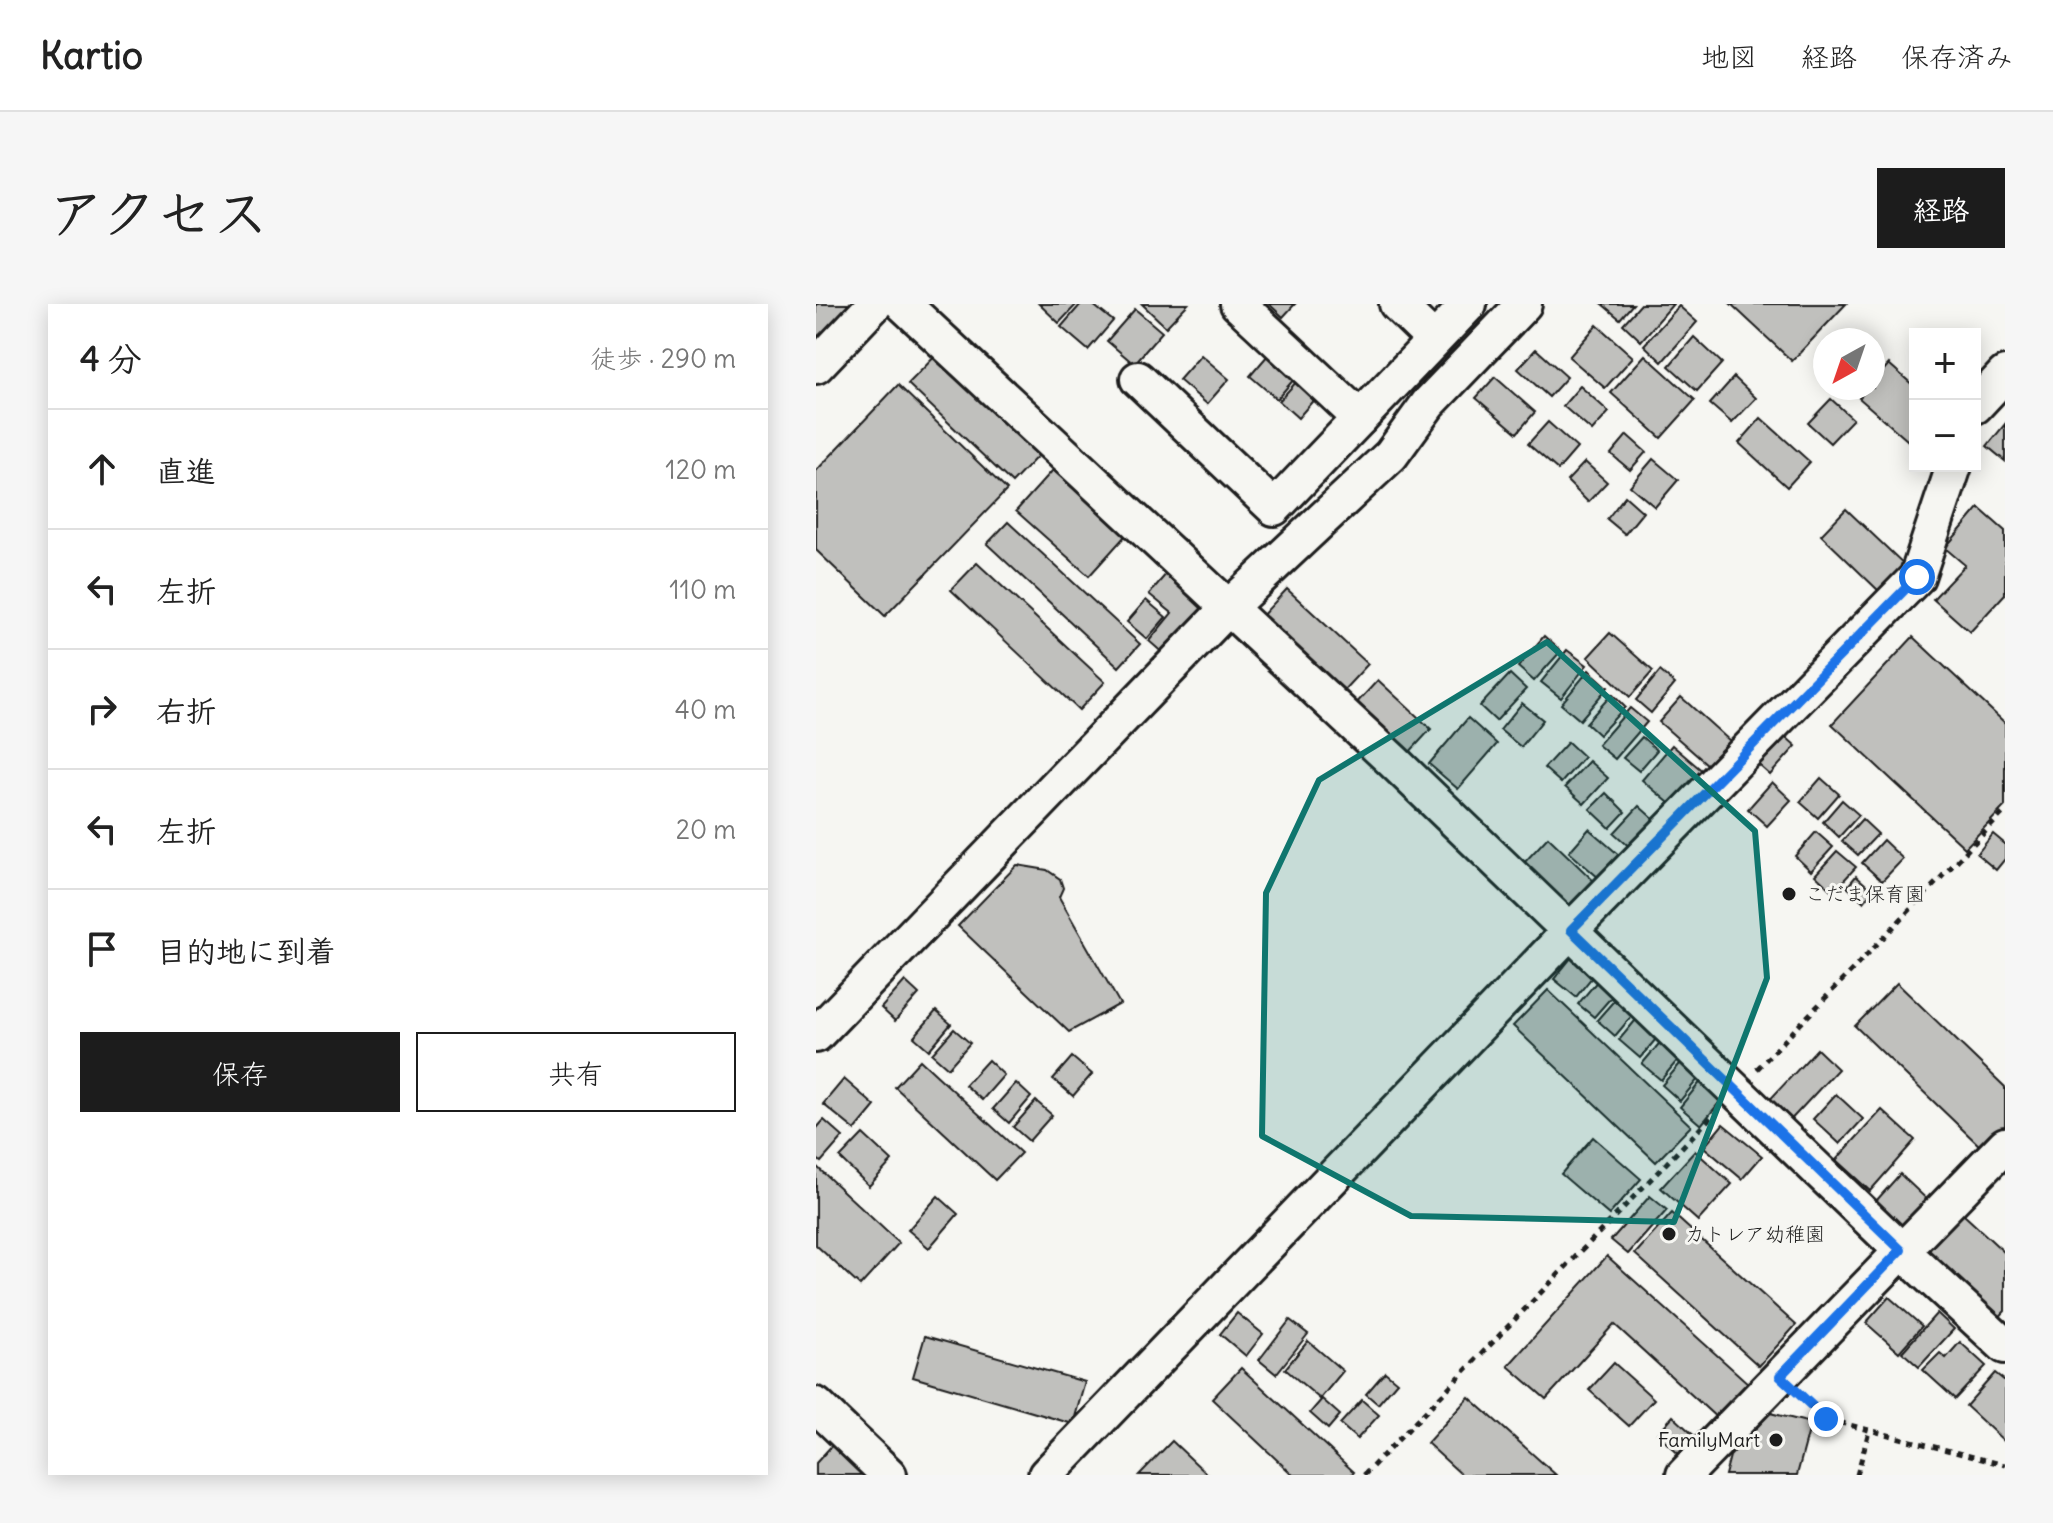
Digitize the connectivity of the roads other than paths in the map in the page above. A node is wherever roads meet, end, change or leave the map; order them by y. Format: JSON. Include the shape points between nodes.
{"nodes":[{"id":1,"x":875,"y":304,"type":"edge"},
{"id":2,"x":903,"y":304,"type":"edge"},
{"id":3,"x":1238,"y":304,"type":"edge"},
{"id":4,"x":1397,"y":304,"type":"edge"},
{"id":5,"x":1469,"y":304,"type":"edge"},
{"id":6,"x":1524,"y":304,"type":"edge"},
{"id":7,"x":1434,"y":340,"type":"junction"},
{"id":8,"x":816,"y":366,"type":"edge"},
{"id":9,"x":2005,"y":374,"type":"edge"},
{"id":10,"x":1138,"y":379,"type":"dead end"},
{"id":11,"x":1981,"y":400,"type":"edge"},
{"id":12,"x":1360,"y":418,"type":"junction"},
{"id":13,"x":1952,"y":472,"type":"edge"},
{"id":14,"x":1229,"y":607,"type":"junction"},
{"id":15,"x":1571,"y":930,"type":"junction"},
{"id":16,"x":816,"y":1035,"type":"edge"},
{"id":17,"x":2005,"y":1145,"type":"edge"},
{"id":18,"x":1901,"y":1250,"type":"junction"},
{"id":19,"x":2005,"y":1346,"type":"edge"},
{"id":20,"x":816,"y":1405,"type":"edge"},
{"id":21,"x":889,"y":1475,"type":"edge"},
{"id":22,"x":1046,"y":1475,"type":"edge"},
{"id":23,"x":1684,"y":1475,"type":"edge"}],
"edges":[{"from":1,"to":8,"type":"street"},
{"from":2,"to":14,"type":"street"},
{"from":3,"to":12,"type":"street"},
{"from":4,"to":7,"type":"street"},
{"from":5,"to":7,"type":"street"},
{"from":6,"to":14,"type":"street","via":[[1428,404],[1391,455]]},
{"from":7,"to":12,"type":"street"},
{"from":9,"to":11,"type":"street"},
{"from":10,"to":12,"type":"street","via":[[1274,508]]},
{"from":13,"to":15,"type":"street","via":[[1917,577]]},
{"from":14,"to":15,"type":"street"},
{"from":14,"to":16,"type":"street"},
{"from":15,"to":18,"type":"street"},
{"from":15,"to":22,"type":"street"},
{"from":17,"to":18,"type":"street"},
{"from":18,"to":19,"type":"street"},
{"from":18,"to":23,"type":"street"},
{"from":20,"to":21,"type":"street"}]}
